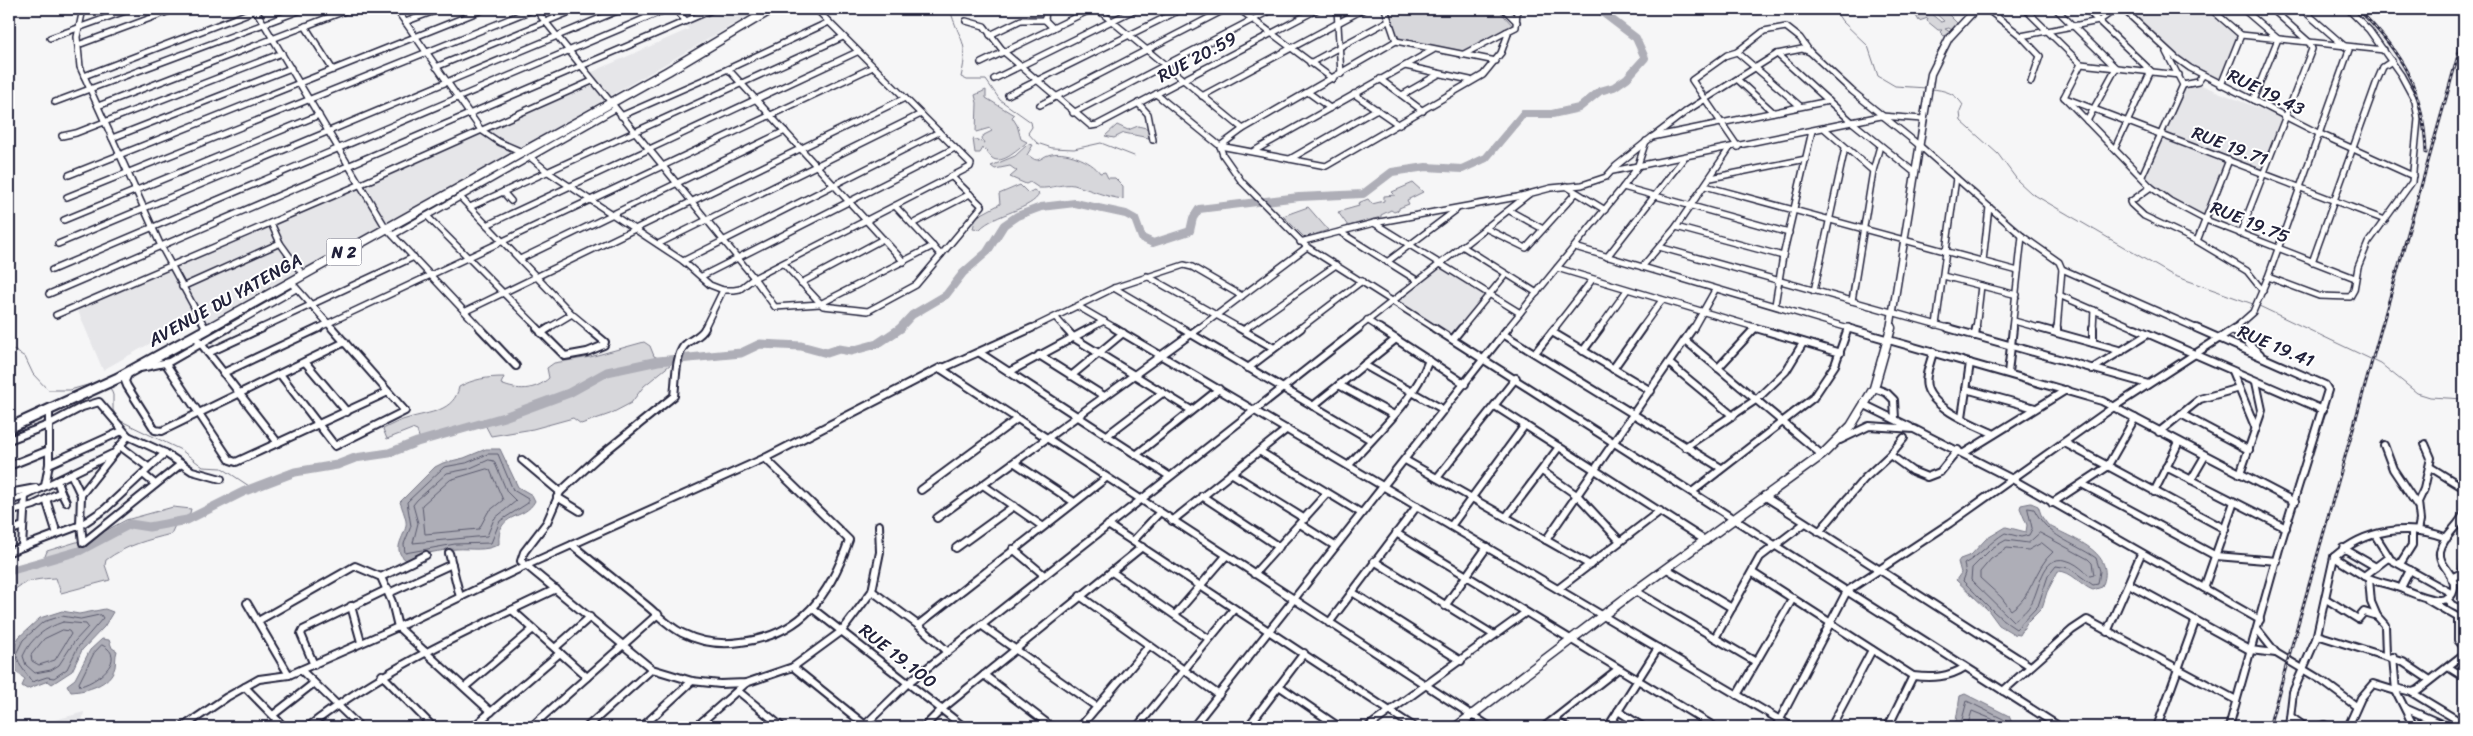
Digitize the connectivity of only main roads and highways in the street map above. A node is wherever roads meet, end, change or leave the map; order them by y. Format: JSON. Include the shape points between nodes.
{"nodes":[{"id":1,"x":767,"y":9,"type":"edge"},
{"id":2,"x":772,"y":9,"type":"edge"},
{"id":3,"x":612,"y":104,"type":"junction"},
{"id":4,"x":9,"y":428,"type":"edge"}],
"edges":[{"from":1,"to":3,"type":"main road","name":"AVENUE DU YATENGA","number":"N 2"},
{"from":2,"to":3,"type":"main road","name":"AVENUE DU YATENGA","number":"N 2"},
{"from":3,"to":4,"type":"main road","name":"AVENUE DU YATENGA","number":"N 2","via":[[568,125],[526,154],[303,275],[293,286],[118,378]]}]}
